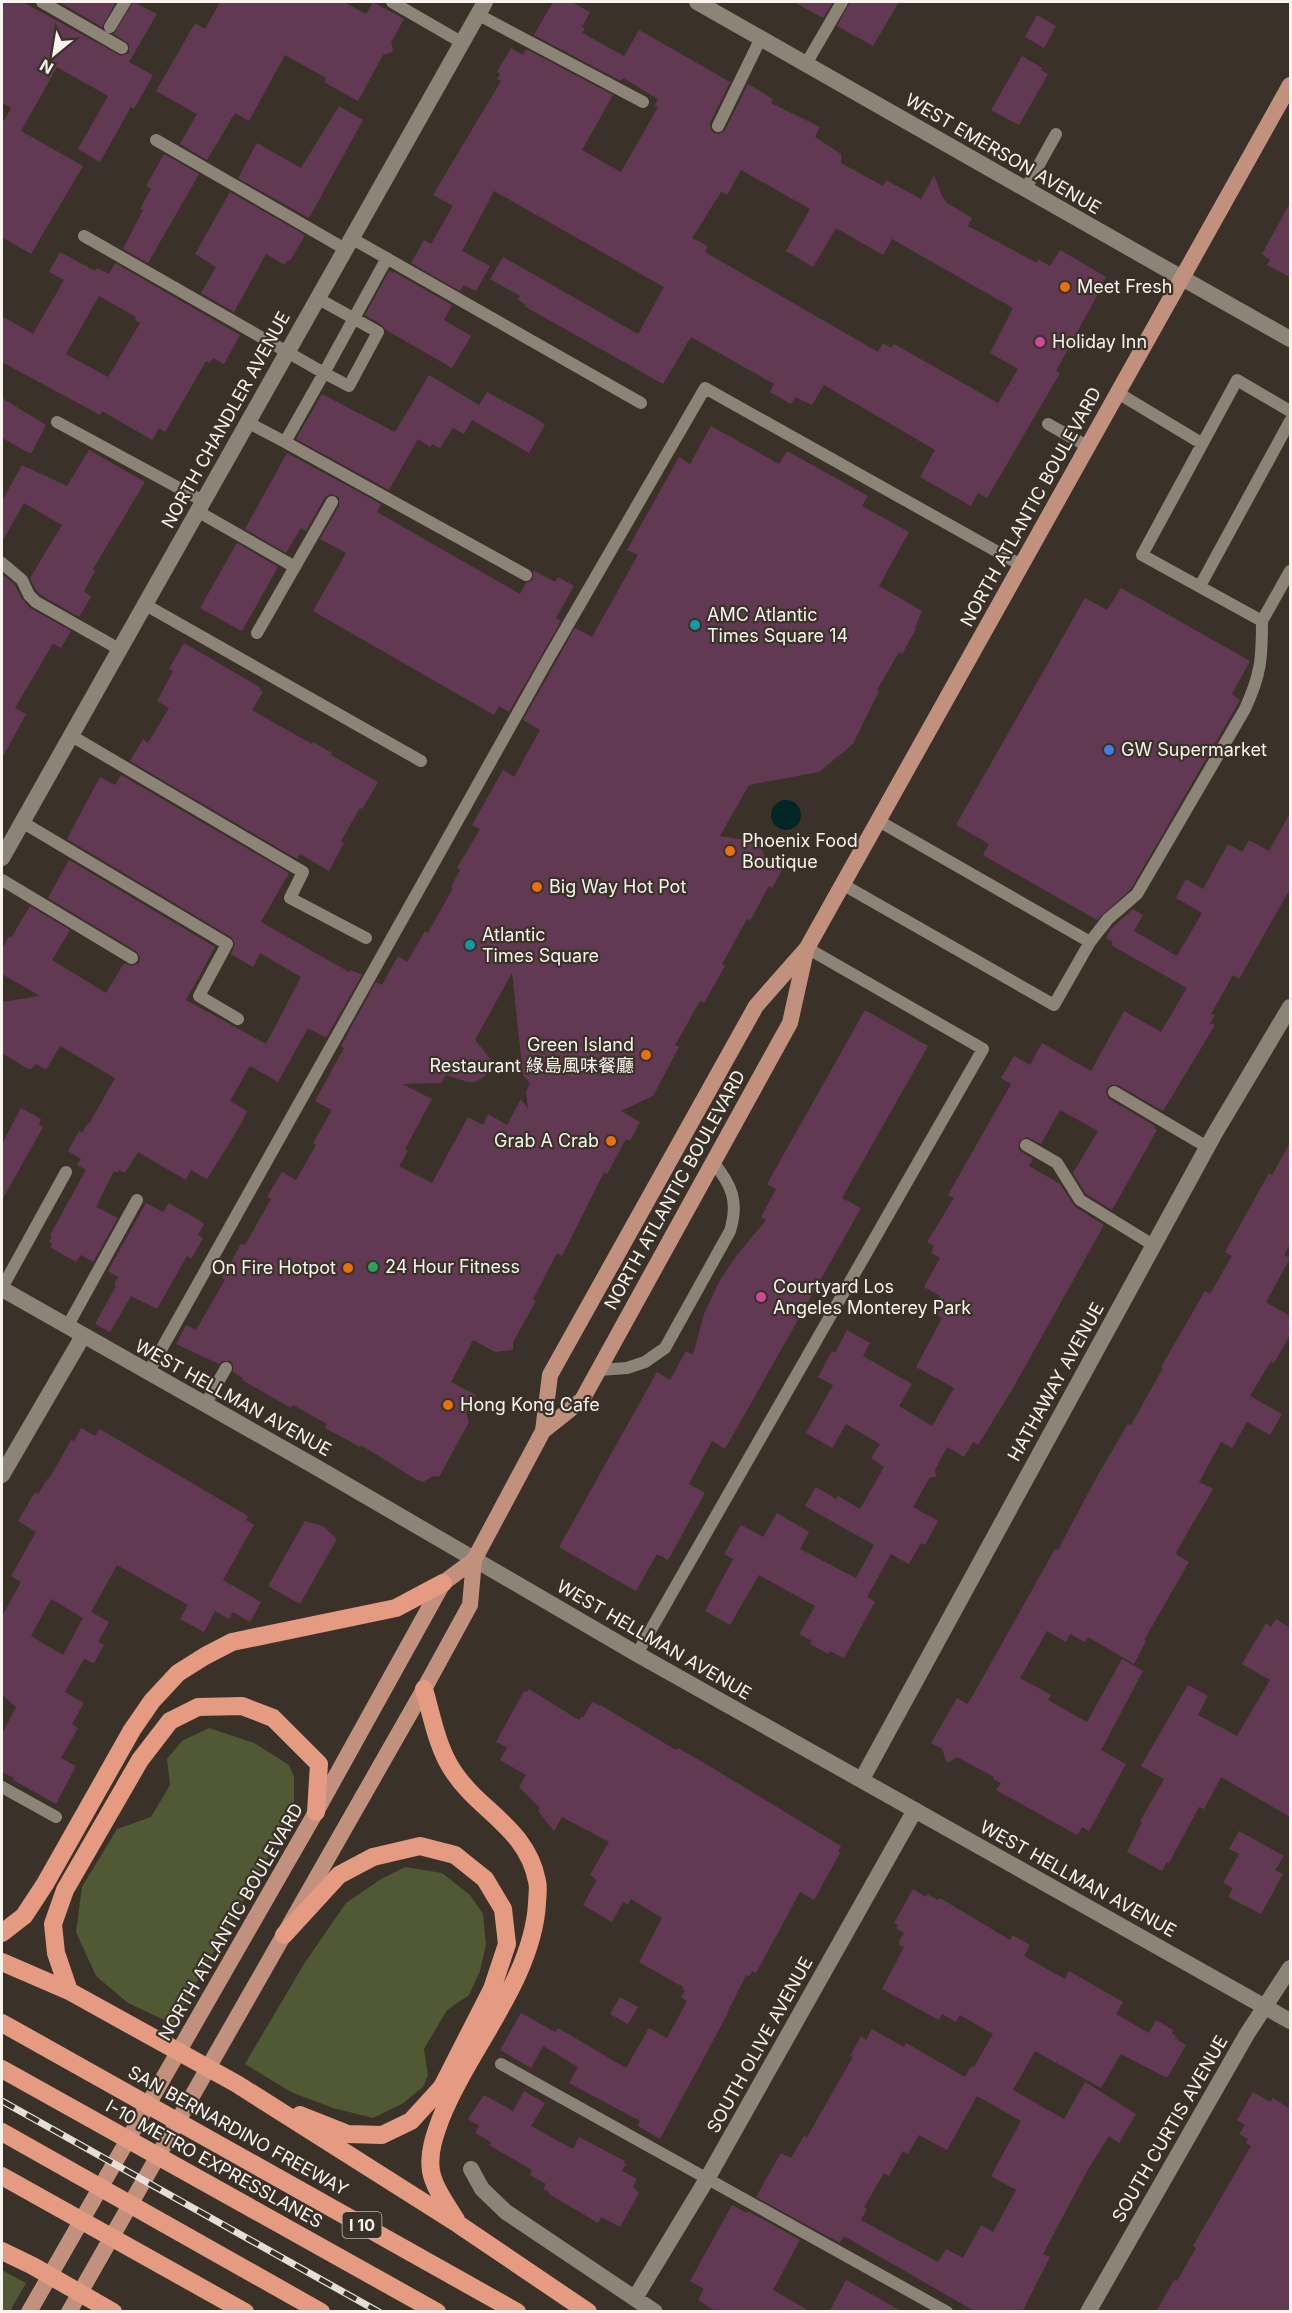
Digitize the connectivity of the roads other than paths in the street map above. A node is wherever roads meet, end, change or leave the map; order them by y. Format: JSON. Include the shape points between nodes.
{"nodes":[{"id":1,"x":42,"y":2,"type":"edge"},
{"id":2,"x":125,"y":2,"type":"edge"},
{"id":3,"x":392,"y":2,"type":"edge"},
{"id":4,"x":842,"y":2,"type":"edge"},
{"id":5,"x":706,"y":4,"type":"edge"},
{"id":6,"x":481,"y":8,"type":"edge"},
{"id":7,"x":110,"y":27,"type":"dead end"},
{"id":8,"x":761,"y":38,"type":"junction"},
{"id":9,"x":461,"y":42,"type":"junction"},
{"id":10,"x":122,"y":48,"type":"dead end"},
{"id":11,"x":806,"y":64,"type":"junction"},
{"id":12,"x":1290,"y":85,"type":"edge"},
{"id":13,"x":643,"y":102,"type":"dead end"},
{"id":14,"x":718,"y":126,"type":"dead end"},
{"id":15,"x":1056,"y":134,"type":"dead end"},
{"id":16,"x":156,"y":140,"type":"dead end"},
{"id":17,"x":1025,"y":190,"type":"junction"},
{"id":18,"x":84,"y":236,"type":"dead end"},
{"id":19,"x":348,"y":243,"type":"junction"},
{"id":20,"x":387,"y":258,"type":"junction"},
{"id":21,"x":1182,"y":278,"type":"junction"},
{"id":22,"x":317,"y":298,"type":"junction"},
{"id":23,"x":354,"y":318,"type":"junction"},
{"id":24,"x":1290,"y":339,"type":"edge"},
{"id":25,"x":287,"y":351,"type":"junction"},
{"id":26,"x":324,"y":373,"type":"junction"},
{"id":27,"x":1118,"y":393,"type":"junction"},
{"id":28,"x":640,"y":403,"type":"dead end"},
{"id":29,"x":1290,"y":411,"type":"edge"},
{"id":30,"x":1290,"y":421,"type":"edge"},
{"id":31,"x":57,"y":422,"type":"dead end"},
{"id":32,"x":247,"y":422,"type":"junction"},
{"id":33,"x":1048,"y":424,"type":"dead end"},
{"id":34,"x":285,"y":442,"type":"junction"},
{"id":35,"x":1201,"y":443,"type":"junction"},
{"id":36,"x":1087,"y":447,"type":"junction"},
{"id":37,"x":332,"y":502,"type":"dead end"},
{"id":38,"x":200,"y":506,"type":"junction"},
{"id":39,"x":2,"y":563,"type":"edge"},
{"id":40,"x":1021,"y":565,"type":"junction"},
{"id":41,"x":295,"y":567,"type":"junction"},
{"id":42,"x":1290,"y":571,"type":"edge"},
{"id":43,"x":526,"y":575,"type":"dead end"},
{"id":44,"x":1200,"y":586,"type":"junction"},
{"id":45,"x":144,"y":604,"type":"junction"},
{"id":46,"x":1262,"y":621,"type":"junction"},
{"id":47,"x":257,"y":633,"type":"dead end"},
{"id":48,"x":119,"y":649,"type":"junction"},
{"id":49,"x":70,"y":735,"type":"junction"},
{"id":50,"x":422,"y":761,"type":"dead end"},
{"id":51,"x":877,"y":820,"type":"junction"},
{"id":52,"x":22,"y":822,"type":"junction"},
{"id":53,"x":2,"y":858,"type":"edge"},
{"id":54,"x":2,"y":880,"type":"edge"},
{"id":55,"x":842,"y":884,"type":"junction"},
{"id":56,"x":366,"y":938,"type":"dead end"},
{"id":57,"x":1090,"y":942,"type":"junction"},
{"id":58,"x":807,"y":948,"type":"junction"},
{"id":59,"x":132,"y":958,"type":"dead end"},
{"id":60,"x":1290,"y":1007,"type":"edge"},
{"id":61,"x":238,"y":1019,"type":"dead end"},
{"id":62,"x":1114,"y":1092,"type":"dead end"},
{"id":63,"x":1026,"y":1146,"type":"dead end"},
{"id":64,"x":1207,"y":1147,"type":"junction"},
{"id":65,"x":713,"y":1162,"type":"junction"},
{"id":66,"x":66,"y":1172,"type":"dead end"},
{"id":67,"x":136,"y":1200,"type":"dead end"},
{"id":68,"x":1154,"y":1245,"type":"junction"},
{"id":69,"x":2,"y":1289,"type":"edge"},
{"id":70,"x":67,"y":1327,"type":"junction"},
{"id":71,"x":82,"y":1336,"type":"junction"},
{"id":72,"x":226,"y":1368,"type":"dead end"},
{"id":73,"x":599,"y":1370,"type":"junction"},
{"id":74,"x":148,"y":1373,"type":"junction"},
{"id":75,"x":205,"y":1405,"type":"junction"},
{"id":76,"x":543,"y":1431,"type":"junction"},
{"id":77,"x":2,"y":1475,"type":"edge"},
{"id":78,"x":474,"y":1560,"type":"junction"},
{"id":79,"x":443,"y":1583,"type":"junction"},
{"id":80,"x":637,"y":1654,"type":"junction"},
{"id":81,"x":424,"y":1689,"type":"junction"},
{"id":82,"x":862,"y":1779,"type":"junction"},
{"id":83,"x":2,"y":1787,"type":"edge"},
{"id":84,"x":915,"y":1810,"type":"junction"},
{"id":85,"x":316,"y":1812,"type":"junction"},
{"id":86,"x":56,"y":1817,"type":"dead end"},
{"id":87,"x":2,"y":1933,"type":"edge"},
{"id":88,"x":284,"y":1935,"type":"junction"},
{"id":89,"x":2,"y":1962,"type":"edge"},
{"id":90,"x":1290,"y":1968,"type":"edge"},
{"id":91,"x":69,"y":1991,"type":"junction"},
{"id":92,"x":1265,"y":2006,"type":"junction"},
{"id":93,"x":1290,"y":2021,"type":"edge"},
{"id":94,"x":2,"y":2023,"type":"edge"},
{"id":95,"x":501,"y":2064,"type":"dead end"},
{"id":96,"x":2,"y":2069,"type":"edge"},
{"id":97,"x":264,"y":2102,"type":"junction"},
{"id":98,"x":2,"y":2132,"type":"edge"},
{"id":99,"x":471,"y":2169,"type":"dead end"},
{"id":100,"x":2,"y":2176,"type":"edge"},
{"id":101,"x":707,"y":2179,"type":"junction"},
{"id":102,"x":458,"y":2224,"type":"junction"},
{"id":103,"x":4,"y":2251,"type":"edge"},
{"id":104,"x":635,"y":2298,"type":"junction"},
{"id":105,"x":111,"y":2311,"type":"edge"},
{"id":106,"x":29,"y":2312,"type":"edge"},
{"id":107,"x":69,"y":2312,"type":"edge"},
{"id":108,"x":245,"y":2312,"type":"edge"},
{"id":109,"x":321,"y":2312,"type":"edge"},
{"id":110,"x":437,"y":2312,"type":"edge"},
{"id":111,"x":517,"y":2312,"type":"edge"},
{"id":112,"x":588,"y":2312,"type":"edge"},
{"id":113,"x":655,"y":2312,"type":"edge"},
{"id":114,"x":946,"y":2312,"type":"edge"},
{"id":115,"x":1088,"y":2312,"type":"edge"}],
"edges":[{"from":1,"to":10,"type":"lane"},
{"from":2,"to":7,"type":"lane"},
{"from":3,"to":9,"type":"lane"},
{"from":4,"to":11,"type":"lane"},
{"from":5,"to":8,"type":"street","name":"WEST EMERSON AVENUE"},
{"from":6,"to":9,"type":"street","name":"NORTH CHANDLER AVENUE"},
{"from":6,"to":13,"type":"lane"},
{"from":8,"to":11,"type":"street","name":"WEST EMERSON AVENUE"},
{"from":8,"to":14,"type":"lane"},
{"from":9,"to":19,"type":"street","name":"NORTH CHANDLER AVENUE"},
{"from":11,"to":17,"type":"street","name":"WEST EMERSON AVENUE"},
{"from":12,"to":21,"type":"main road","name":"NORTH ATLANTIC BOULEVARD"},
{"from":15,"to":17,"type":"lane"},
{"from":16,"to":19,"type":"lane"},
{"from":17,"to":21,"type":"street","name":"WEST EMERSON AVENUE"},
{"from":18,"to":25,"type":"lane"},
{"from":19,"to":20,"type":"lane"},
{"from":19,"to":22,"type":"street","name":"NORTH CHANDLER AVENUE"},
{"from":20,"to":23,"type":"lane"},
{"from":20,"to":28,"type":"lane"},
{"from":21,"to":24,"type":"street","name":"WEST EMERSON AVENUE"},
{"from":21,"to":27,"type":"main road","name":"NORTH ATLANTIC BOULEVARD"},
{"from":22,"to":23,"type":"lane"},
{"from":22,"to":25,"type":"street","name":"NORTH CHANDLER AVENUE"},
{"from":23,"to":26,"type":"lane"},
{"from":23,"to":26,"type":"lane","via":[[378,332],[349,386]]},
{"from":25,"to":26,"type":"lane"},
{"from":25,"to":32,"type":"street","name":"NORTH CHANDLER AVENUE"},
{"from":26,"to":34,"type":"lane"},
{"from":27,"to":35,"type":"lane"},
{"from":27,"to":36,"type":"main road","name":"NORTH ATLANTIC BOULEVARD"},
{"from":29,"to":35,"type":"lane","via":[[1237,380]]},
{"from":30,"to":44,"type":"lane"},
{"from":31,"to":38,"type":"lane"},
{"from":32,"to":34,"type":"lane"},
{"from":32,"to":38,"type":"street","name":"NORTH CHANDLER AVENUE"},
{"from":33,"to":36,"type":"lane"},
{"from":34,"to":43,"type":"lane"},
{"from":35,"to":44,"type":"lane","via":[[1142,555]]},
{"from":36,"to":40,"type":"main road","name":"NORTH ATLANTIC BOULEVARD"},
{"from":37,"to":41,"type":"lane"},
{"from":38,"to":41,"type":"lane"},
{"from":38,"to":45,"type":"street","name":"NORTH CHANDLER AVENUE"},
{"from":39,"to":48,"type":"lane","via":[[22,580],[36,602]]},
{"from":40,"to":51,"type":"main road","name":"NORTH ATLANTIC BOULEVARD"},
{"from":40,"to":74,"type":"lane","via":[[705,388],[535,681]]},
{"from":41,"to":47,"type":"lane"},
{"from":42,"to":46,"type":"lane"},
{"from":44,"to":46,"type":"lane"},
{"from":45,"to":48,"type":"street","name":"NORTH CHANDLER AVENUE"},
{"from":45,"to":50,"type":"lane"},
{"from":46,"to":57,"type":"lane","via":[[1258,681],[1245,709],[1137,894],[1108,919]]},
{"from":48,"to":49,"type":"street","name":"NORTH CHANDLER AVENUE"},
{"from":49,"to":52,"type":"street","name":"NORTH CHANDLER AVENUE"},
{"from":49,"to":56,"type":"lane","via":[[303,872],[290,898]]},
{"from":51,"to":55,"type":"main road","name":"NORTH ATLANTIC BOULEVARD"},
{"from":51,"to":57,"type":"lane"},
{"from":52,"to":53,"type":"street","name":"NORTH CHANDLER AVENUE"},
{"from":52,"to":61,"type":"lane","via":[[228,944],[199,996]]},
{"from":54,"to":59,"type":"lane"},
{"from":55,"to":57,"type":"lane","via":[[1054,1005]]},
{"from":55,"to":58,"type":"main road","name":"NORTH ATLANTIC BOULEVARD"},
{"from":58,"to":65,"type":"main road","name":"NORTH ATLANTIC BOULEVARD","via":[[790,1023]]},
{"from":58,"to":76,"type":"main road","name":"NORTH ATLANTIC BOULEVARD","via":[[756,1006],[550,1375]]},
{"from":58,"to":80,"type":"lane","via":[[983,1049]]},
{"from":60,"to":64,"type":"street","name":"HATHAWAY AVENUE"},
{"from":62,"to":64,"type":"lane"},
{"from":63,"to":68,"type":"lane","via":[[1058,1163],[1080,1200]]},
{"from":64,"to":68,"type":"street","name":"HATHAWAY AVENUE"},
{"from":65,"to":73,"type":"main road","name":"NORTH ATLANTIC BOULEVARD"},
{"from":65,"to":73,"type":"lane","via":[[733,1195],[735,1214],[730,1231],[665,1348],[645,1362],[627,1368]]},
{"from":66,"to":69,"type":"lane"},
{"from":67,"to":70,"type":"lane"},
{"from":68,"to":82,"type":"street","name":"HATHAWAY AVENUE"},
{"from":69,"to":70,"type":"street","name":"WEST HELLMAN AVENUE"},
{"from":70,"to":71,"type":"street","name":"WEST HELLMAN AVENUE"},
{"from":71,"to":74,"type":"street","name":"WEST HELLMAN AVENUE"},
{"from":71,"to":77,"type":"street"},
{"from":72,"to":75,"type":"lane"},
{"from":73,"to":76,"type":"main road","name":"NORTH ATLANTIC BOULEVARD","via":[[582,1400]]},
{"from":74,"to":75,"type":"street","name":"WEST HELLMAN AVENUE"},
{"from":75,"to":78,"type":"street","name":"WEST HELLMAN AVENUE"},
{"from":76,"to":78,"type":"main road","name":"NORTH ATLANTIC BOULEVARD"},
{"from":78,"to":79,"type":"main road","name":"NORTH ATLANTIC BOULEVARD"},
{"from":78,"to":80,"type":"street","name":"WEST HELLMAN AVENUE"},
{"from":78,"to":81,"type":"main road","name":"NORTH ATLANTIC BOULEVARD","via":[[470,1605]]},
{"from":79,"to":85,"type":"main road","name":"NORTH ATLANTIC BOULEVARD"},
{"from":79,"to":87,"type":"highway","via":[[396,1608],[232,1642],[178,1673],[132,1730],[24,1916]]},
{"from":80,"to":82,"type":"street","name":"WEST HELLMAN AVENUE"},
{"from":81,"to":88,"type":"main road","name":"NORTH ATLANTIC BOULEVARD"},
{"from":81,"to":102,"type":"highway","via":[[442,1751],[453,1771],[508,1826],[527,1851],[538,1882],[536,1923],[518,1974],[449,2100],[433,2140],[431,2171]]},
{"from":82,"to":84,"type":"street","name":"WEST HELLMAN AVENUE"},
{"from":83,"to":86,"type":"lane"},
{"from":84,"to":92,"type":"street","name":"WEST HELLMAN AVENUE"},
{"from":84,"to":101,"type":"street","name":"SOUTH OLIVE AVENUE"},
{"from":85,"to":91,"type":"highway","via":[[319,1764],[273,1719],[242,1706],[198,1707],[170,1721],[140,1760],[65,1890],[53,1924],[56,1953]]},
{"from":85,"to":106,"type":"main road","name":"NORTH ATLANTIC BOULEVARD"},
{"from":88,"to":97,"type":"highway","via":[[339,1875],[373,1857],[420,1846],[456,1855],[485,1879],[503,1909],[507,1944],[492,1989],[442,2088],[411,2121],[382,2135],[348,2133]]},
{"from":88,"to":107,"type":"main road","name":"NORTH ATLANTIC BOULEVARD"},
{"from":89,"to":91,"type":"highway"},
{"from":90,"to":92,"type":"street","name":"SOUTH CURTIS AVENUE"},
{"from":91,"to":97,"type":"highway"},
{"from":92,"to":93,"type":"street","name":"WEST HELLMAN AVENUE"},
{"from":92,"to":115,"type":"street","name":"SOUTH CURTIS AVENUE"},
{"from":94,"to":111,"type":"highway","name":"SAN BERNARDINO FREEWAY","number":"I 10"},
{"from":95,"to":101,"type":"lane"},
{"from":96,"to":110,"type":"highway","name":"I-10 METRO EXPRESSLANES"},
{"from":97,"to":102,"type":"highway"},
{"from":98,"to":109,"type":"highway"},
{"from":99,"to":104,"type":"street","via":[[482,2189],[507,2212]]},
{"from":100,"to":108,"type":"highway"},
{"from":101,"to":104,"type":"street","name":"SOUTH OLIVE AVENUE"},
{"from":101,"to":114,"type":"lane"},
{"from":102,"to":112,"type":"highway"},
{"from":103,"to":105,"type":"highway"},
{"from":104,"to":113,"type":"street"}]}
